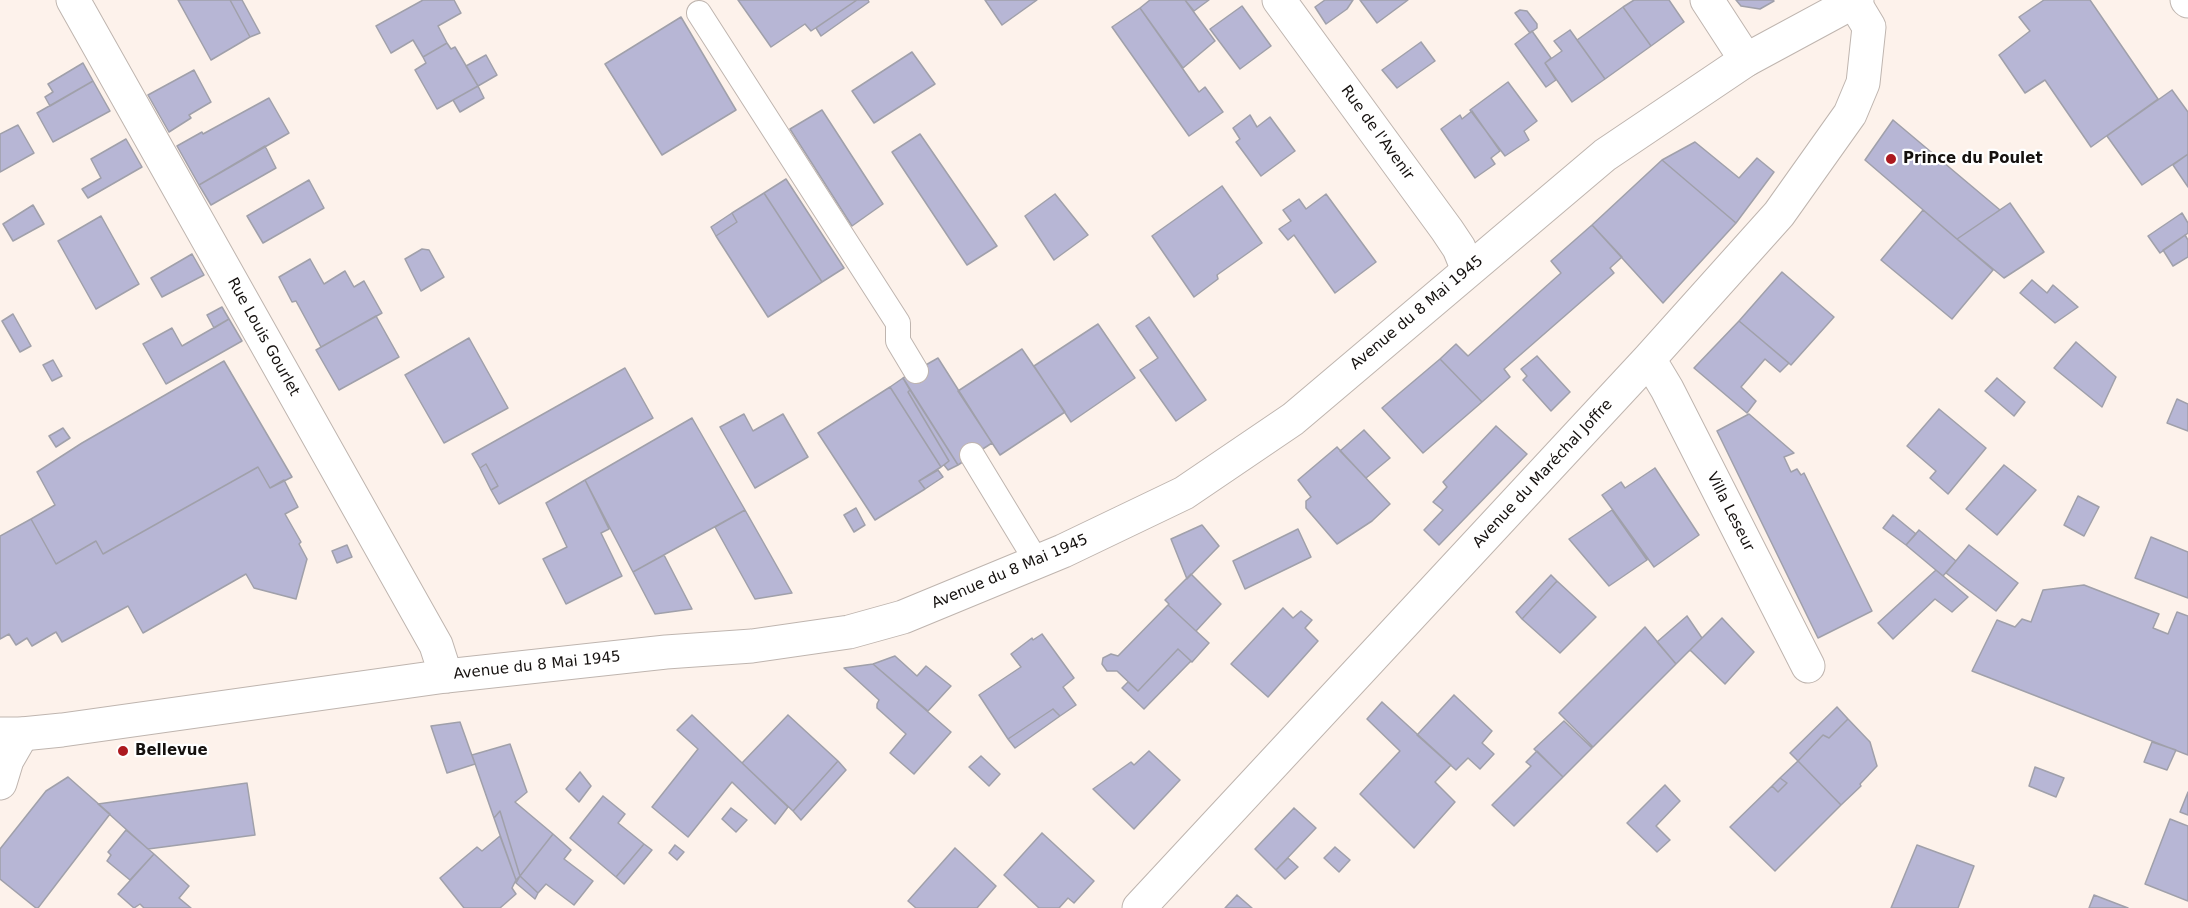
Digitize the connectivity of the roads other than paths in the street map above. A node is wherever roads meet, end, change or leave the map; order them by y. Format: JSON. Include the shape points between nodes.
{"nodes":[{"id":1,"x":73,"y":0,"type":"edge"},
{"id":2,"x":1279,"y":0,"type":"edge"},
{"id":3,"x":1707,"y":0,"type":"edge"},
{"id":4,"x":1856,"y":1,"type":"edge"},
{"id":5,"x":699,"y":13,"type":"dead end"},
{"id":6,"x":1746,"y":60,"type":"junction"},
{"id":7,"x":1468,"y":270,"type":"junction"},
{"id":8,"x":1649,"y":359,"type":"junction"},
{"id":9,"x":916,"y":371,"type":"dead end"},
{"id":10,"x":972,"y":455,"type":"dead end"},
{"id":11,"x":1037,"y":562,"type":"junction"},
{"id":12,"x":1808,"y":666,"type":"dead end"},
{"id":13,"x":446,"y":676,"type":"junction"},
{"id":14,"x":11,"y":734,"type":"edge"},
{"id":15,"x":0,"y":783,"type":"edge"},
{"id":16,"x":1139,"y":908,"type":"edge"}],
"edges":[{"from":1,"to":13,"type":"street","name":"Rue Louis Gourlet","via":[[436,645]]},
{"from":2,"to":7,"type":"street","name":"Rue de l'Avenir","via":[[1447,230]]},
{"from":3,"to":6,"type":"street"},
{"from":4,"to":6,"type":"street","name":"Avenue du 8 Mai 1945"},
{"from":4,"to":8,"type":"street","name":"Avenue du Maréchal Joffre","via":[[1869,27],[1863,83],[1850,114],[1779,214]]},
{"from":5,"to":9,"type":"lane","via":[[898,324],[898,341]]},
{"from":6,"to":7,"type":"street","name":"Avenue du 8 Mai 1945","via":[[1605,155]]},
{"from":7,"to":11,"type":"street","name":"Avenue du 8 Mai 1945","via":[[1293,419],[1193,487]]},
{"from":8,"to":12,"type":"street","name":"Villa Leseur"},
{"from":8,"to":16,"type":"street","name":"Avenue du Maréchal Joffre"},
{"from":10,"to":11,"type":"lane"},
{"from":11,"to":13,"type":"street","name":"Avenue du 8 Mai 1945","via":[[903,617],[849,632],[752,646]]},
{"from":13,"to":14,"type":"street","name":"Avenue du 8 Mai 1945"},
{"from":14,"to":15,"type":"street"}]}
